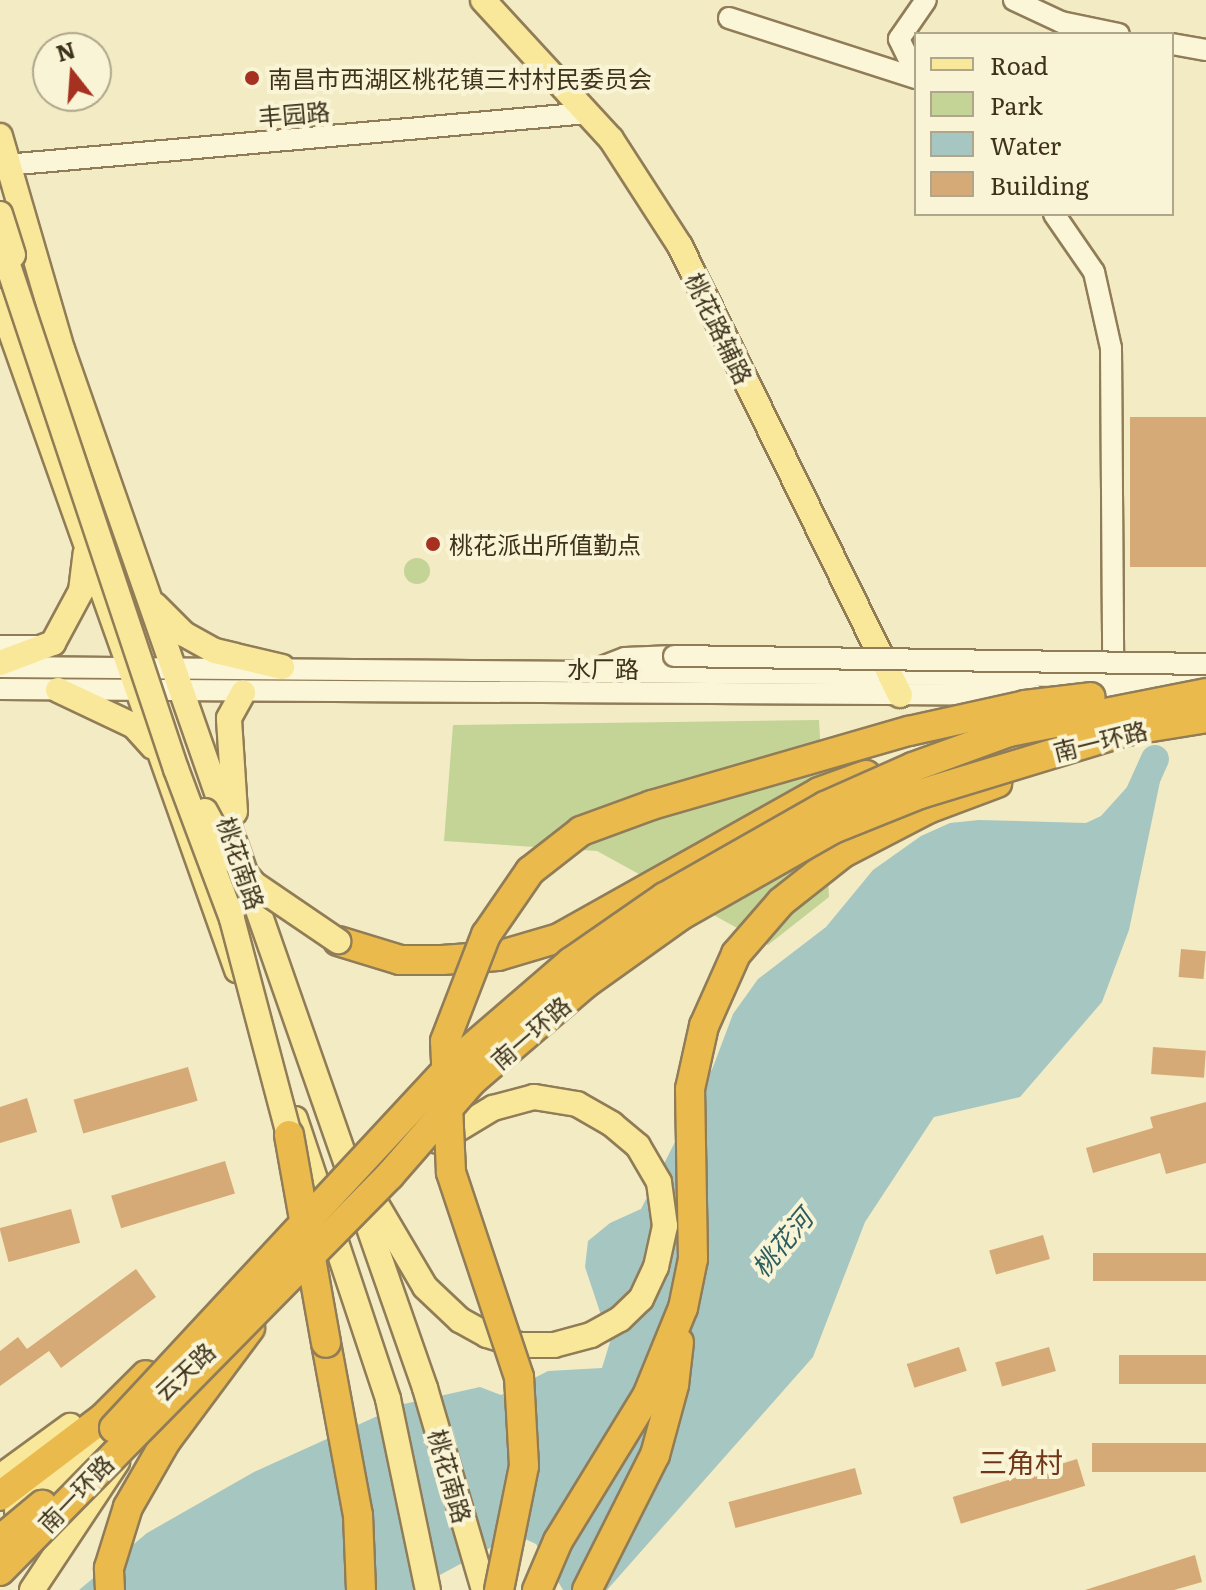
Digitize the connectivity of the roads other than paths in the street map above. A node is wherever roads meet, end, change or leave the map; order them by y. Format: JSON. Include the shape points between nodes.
{"nodes":[{"id":1,"x":483,"y":0,"type":"edge"},
{"id":2,"x":926,"y":0,"type":"edge"},
{"id":3,"x":1014,"y":0,"type":"edge"},
{"id":4,"x":729,"y":18,"type":"dead end"},
{"id":5,"x":1109,"y":32,"type":"edge"},
{"id":6,"x":1174,"y":44,"type":"edge"},
{"id":7,"x":1206,"y":50,"type":"edge"},
{"id":8,"x":914,"y":72,"type":"edge"},
{"id":9,"x":914,"y":75,"type":"edge"},
{"id":10,"x":587,"y":113,"type":"junction"},
{"id":11,"x":0,"y":136,"type":"edge"},
{"id":12,"x":6,"y":165,"type":"junction"},
{"id":13,"x":0,"y":214,"type":"edge"},
{"id":14,"x":1055,"y":216,"type":"edge"},
{"id":15,"x":0,"y":241,"type":"edge"},
{"id":16,"x":0,"y":301,"type":"edge"},
{"id":17,"x":87,"y":551,"type":"junction"},
{"id":18,"x":149,"y":600,"type":"junction"},
{"id":19,"x":0,"y":646,"type":"edge"},
{"id":20,"x":48,"y":646,"type":"junction"},
{"id":21,"x":1113,"y":662,"type":"junction"},
{"id":22,"x":1206,"y":664,"type":"edge"},
{"id":23,"x":0,"y":665,"type":"edge"},
{"id":24,"x":127,"y":665,"type":"junction"},
{"id":25,"x":172,"y":666,"type":"junction"},
{"id":26,"x":282,"y":667,"type":"junction"},
{"id":27,"x":585,"y":672,"type":"junction"},
{"id":28,"x":1206,"y":677,"type":"edge"},
{"id":29,"x":895,"y":684,"type":"junction"},
{"id":30,"x":1206,"y":685,"type":"edge"},
{"id":31,"x":0,"y":689,"type":"edge"},
{"id":32,"x":58,"y":690,"type":"junction"},
{"id":33,"x":137,"y":692,"type":"junction"},
{"id":34,"x":182,"y":693,"type":"junction"},
{"id":35,"x":243,"y":693,"type":"junction"},
{"id":36,"x":1206,"y":694,"type":"edge"},
{"id":37,"x":0,"y":696,"type":"edge"},
{"id":38,"x":1206,"y":721,"type":"edge"},
{"id":39,"x":1009,"y":732,"type":"junction"},
{"id":40,"x":158,"y":753,"type":"junction"},
{"id":41,"x":239,"y":854,"type":"junction"},
{"id":42,"x":338,"y":941,"type":"joint"},
{"id":43,"x":289,"y":1135,"type":"joint"},
{"id":44,"x":343,"y":1149,"type":"junction"},
{"id":45,"x":390,"y":1175,"type":"junction"},
{"id":46,"x":354,"y":1182,"type":"junction"},
{"id":47,"x":325,"y":1206,"type":"junction"},
{"id":48,"x":363,"y":1210,"type":"junction"},
{"id":49,"x":335,"y":1234,"type":"junction"},
{"id":50,"x":281,"y":1285,"type":"junction"},
{"id":51,"x":683,"y":1308,"type":"junction"},
{"id":52,"x":163,"y":1357,"type":"junction"},
{"id":53,"x":131,"y":1422,"type":"junction"},
{"id":54,"x":0,"y":1477,"type":"edge"},
{"id":55,"x":0,"y":1496,"type":"edge"},
{"id":56,"x":0,"y":1525,"type":"edge"},
{"id":57,"x":0,"y":1540,"type":"edge"},
{"id":58,"x":0,"y":1571,"type":"edge"},
{"id":59,"x":488,"y":1585,"type":"edge"},
{"id":60,"x":32,"y":1590,"type":"edge"},
{"id":61,"x":110,"y":1590,"type":"edge"},
{"id":62,"x":361,"y":1590,"type":"edge"},
{"id":63,"x":428,"y":1590,"type":"edge"},
{"id":64,"x":537,"y":1590,"type":"edge"},
{"id":65,"x":587,"y":1590,"type":"edge"}],
"edges":[{"from":1,"to":10,"type":"main road","name":"桃花路辅路"},
{"from":2,"to":8,"type":"street","via":[[899,39]]},
{"from":3,"to":5,"type":"street","via":[[1061,22]]},
{"from":4,"to":9,"type":"street"},
{"from":6,"to":7,"type":"street"},
{"from":10,"to":12,"type":"street","name":"丰园路"},
{"from":10,"to":29,"type":"main road","name":"桃花路辅路","via":[[611,139],[680,246]]},
{"from":11,"to":12,"type":"main road","name":"桃花南路"},
{"from":12,"to":18,"type":"main road","name":"桃花南路","via":[[62,349]]},
{"from":13,"to":42,"type":"main road","bridge":true,"via":[[183,769],[227,852],[254,884]]},
{"from":14,"to":21,"type":"street","via":[[1094,272],[1111,348]]},
{"from":15,"to":43,"type":"main road","bridge":true,"via":[[161,724],[232,919]]},
{"from":16,"to":17,"type":"main road","name":"桃花南路"},
{"from":17,"to":20,"type":"main road","via":[[81,591],[66,625]]},
{"from":17,"to":24,"type":"main road","name":"桃花南路"},
{"from":18,"to":25,"type":"main road","name":"桃花南路"},
{"from":18,"to":26,"type":"main road","via":[[184,634],[215,651]]},
{"from":19,"to":20,"type":"street"},
{"from":20,"to":23,"type":"main road"},
{"from":21,"to":22,"type":"street","bridge":true},
{"from":21,"to":27,"type":"street","bridge":true,"via":[[674,656],[625,658]]},
{"from":23,"to":24,"type":"street","name":"水厂路"},
{"from":24,"to":25,"type":"street","name":"水厂路"},
{"from":24,"to":33,"type":"main road","name":"桃花南路"},
{"from":25,"to":26,"type":"street","name":"水厂路"},
{"from":25,"to":34,"type":"main road","name":"桃花南路"},
{"from":26,"to":27,"type":"street","name":"水厂路"},
{"from":27,"to":29,"type":"street","name":"水厂路"},
{"from":28,"to":29,"type":"street","name":"水厂路"},
{"from":29,"to":35,"type":"street","name":"水厂路"},
{"from":29,"to":36,"type":"street","name":"水厂路"},
{"from":30,"to":59,"type":"highway","bridge":true,"via":[[1025,705],[909,731],[624,815],[581,831],[530,871],[486,935],[445,1041],[451,1172],[519,1377],[524,1466]]},
{"from":31,"to":32,"type":"street","name":"水厂路"},
{"from":32,"to":33,"type":"street","name":"水厂路"},
{"from":32,"to":37,"type":"street","via":[[38,697]]},
{"from":32,"to":40,"type":"main road","via":[[134,726]]},
{"from":33,"to":34,"type":"street","name":"水厂路"},
{"from":33,"to":40,"type":"main road","name":"桃花南路"},
{"from":34,"to":35,"type":"street","name":"水厂路"},
{"from":34,"to":41,"type":"main road","name":"桃花南路"},
{"from":35,"to":41,"type":"main road","via":[[229,718],[228,743]]},
{"from":36,"to":39,"type":"highway","name":"南一环路","bridge":true},
{"from":38,"to":45,"type":"highway","name":"南一环路","bridge":true,"via":[[1127,731],[1019,760],[833,829],[680,916],[585,984],[472,1081]]},
{"from":38,"to":51,"type":"highway","via":[[1025,772],[928,809],[843,853],[781,902],[736,954],[704,1026],[690,1089],[693,1259]]},
{"from":39,"to":42,"type":"highway","bridge":true,"via":[[819,792],[559,938],[498,956],[442,960],[400,960]]},
{"from":39,"to":57,"type":"highway","name":"南一环路","bridge":true,"via":[[825,806],[665,897],[571,962],[448,1068],[51,1497]]},
{"from":40,"to":47,"type":"main road","name":"桃花南路"},
{"from":41,"to":44,"type":"main road","name":"桃花南路"},
{"from":43,"to":62,"type":"highway","bridge":true,"via":[[358,1515]]},
{"from":44,"to":45,"type":"main road","bridge":true,"via":[[425,1287],[460,1320],[487,1335],[520,1345],[554,1345],[591,1335],[641,1299],[656,1267],[665,1226],[659,1182],[638,1146],[577,1104],[534,1097],[463,1123]]},
{"from":44,"to":46,"type":"main road","name":"桃花南路"},
{"from":45,"to":50,"type":"highway","name":"南一环路","bridge":true},
{"from":46,"to":47,"type":"main road","name":"云天路"},
{"from":46,"to":48,"type":"main road","name":"桃花南路"},
{"from":47,"to":49,"type":"main road","name":"桃花南路"},
{"from":47,"to":52,"type":"main road","name":"云天路","via":[[213,1304]]},
{"from":48,"to":49,"type":"main road","name":"云天路"},
{"from":48,"to":59,"type":"main road","name":"桃花南路"},
{"from":49,"to":53,"type":"main road","name":"云天路"},
{"from":49,"to":63,"type":"main road","name":"桃花南路","via":[[388,1399]]},
{"from":50,"to":58,"type":"highway","name":"南一环路","bridge":true},
{"from":50,"to":61,"type":"highway","bridge":true,"via":[[166,1441],[128,1507],[109,1568]]},
{"from":51,"to":64,"type":"highway","via":[[647,1396],[558,1541]]},
{"from":51,"to":65,"type":"highway","via":[[661,1438],[630,1512]]},
{"from":52,"to":54,"type":"main road","name":"云天路"},
{"from":52,"to":55,"type":"highway","via":[[104,1417]]},
{"from":53,"to":56,"type":"main road","name":"云天路"},
{"from":53,"to":60,"type":"main road","via":[[115,1466]]}]}
